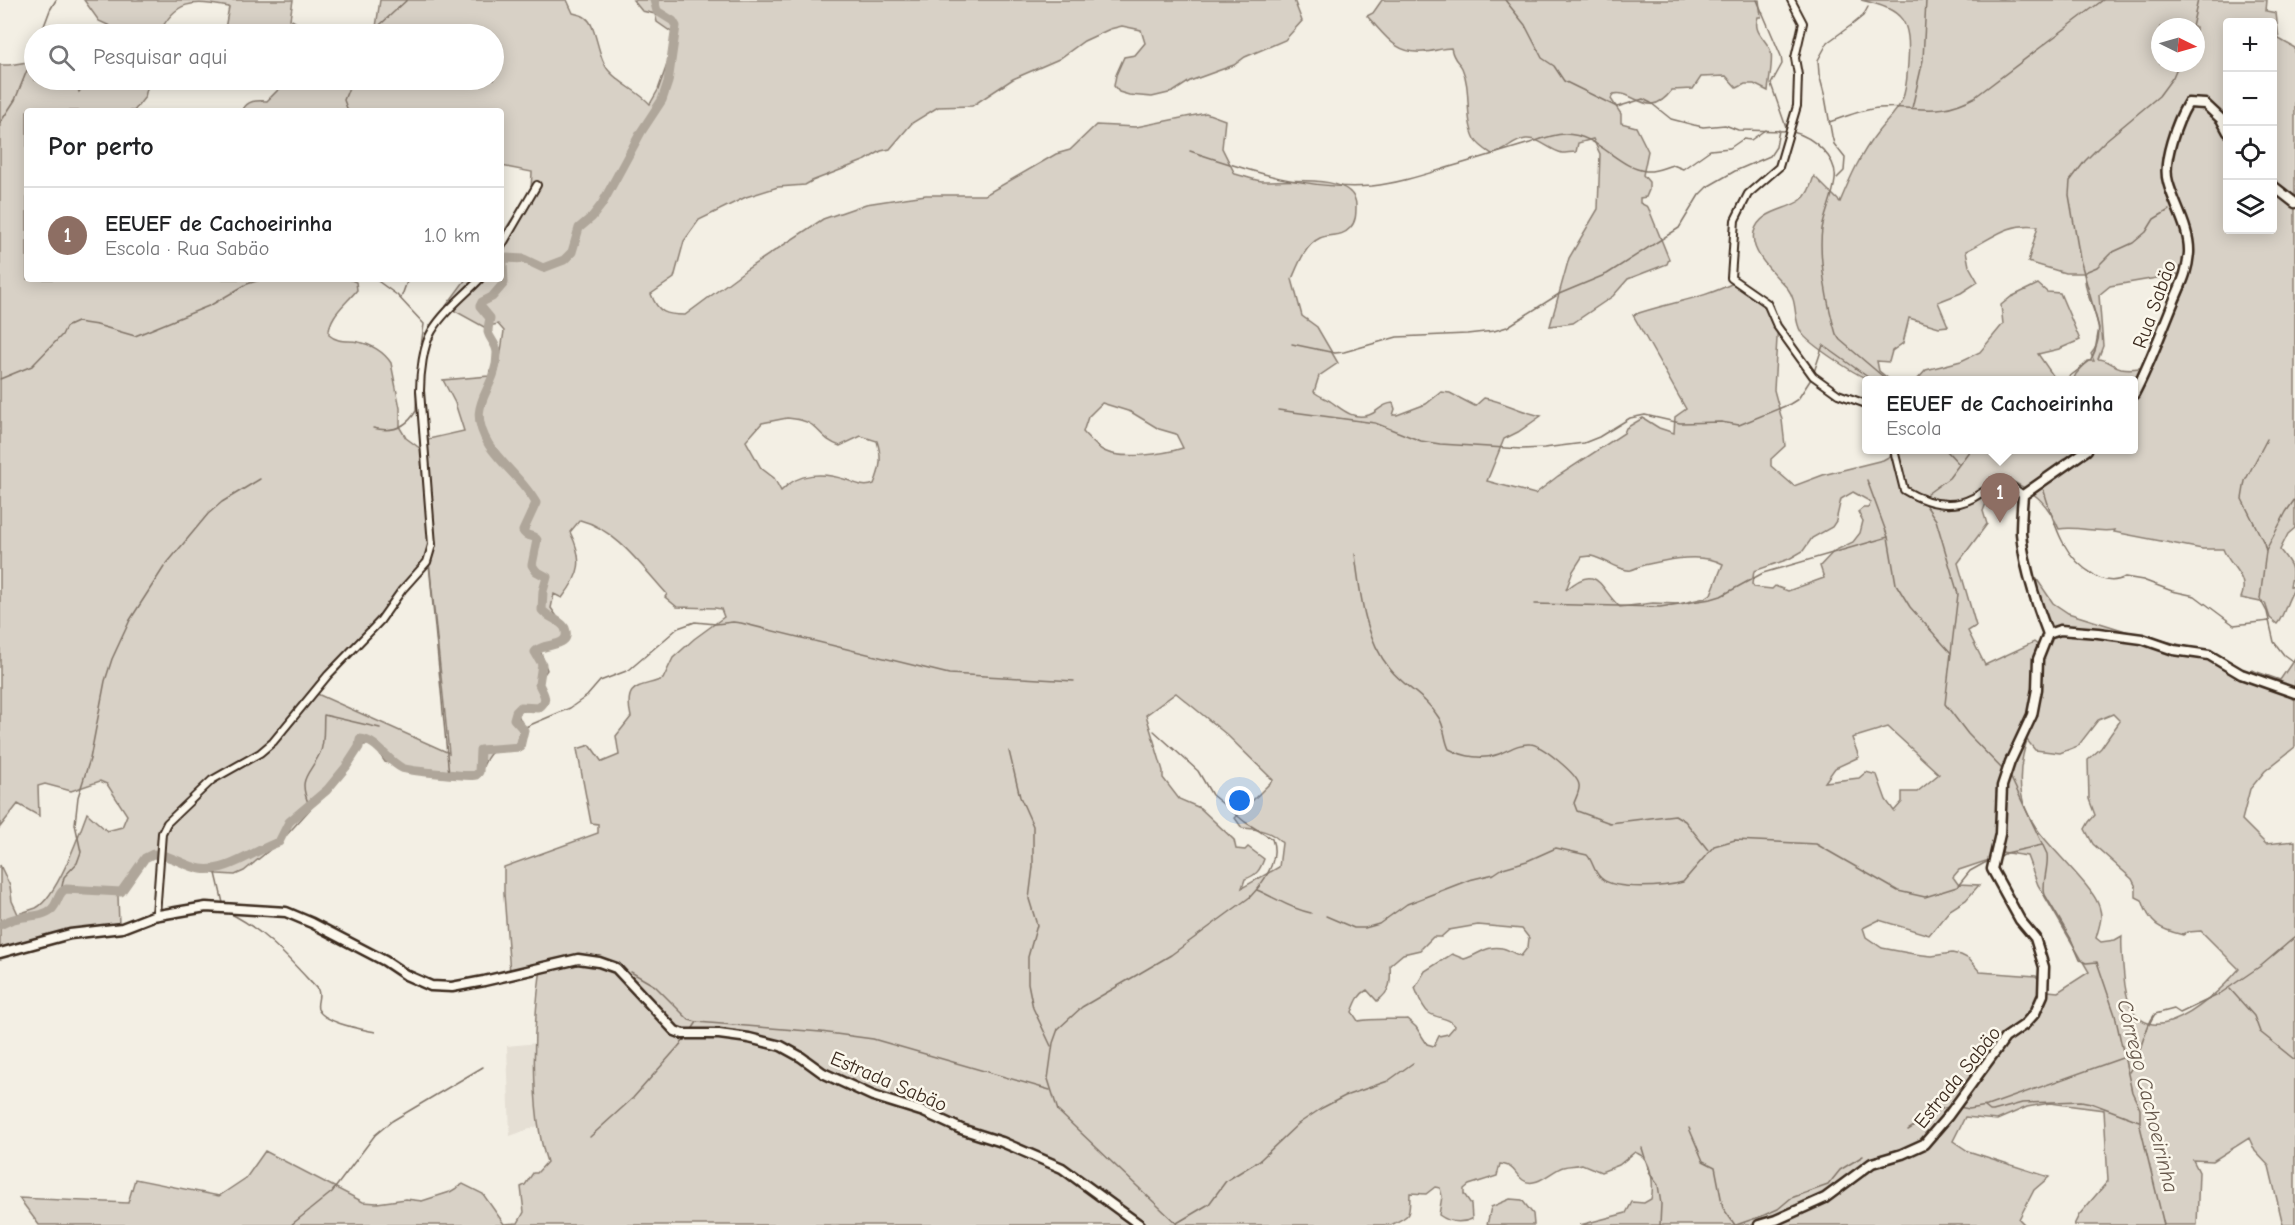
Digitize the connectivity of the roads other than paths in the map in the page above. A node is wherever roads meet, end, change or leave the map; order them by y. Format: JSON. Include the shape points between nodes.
{"nodes":[{"id":1,"x":1791,"y":0,"type":"edge"},
{"id":2,"x":2225,"y":126,"type":"edge"},
{"id":3,"x":537,"y":185,"type":"dead end"},
{"id":4,"x":2277,"y":189,"type":"edge"},
{"id":5,"x":2295,"y":203,"type":"edge"},
{"id":6,"x":504,"y":242,"type":"edge"},
{"id":7,"x":477,"y":282,"type":"edge"},
{"id":8,"x":2138,"y":385,"type":"edge"},
{"id":9,"x":1862,"y":403,"type":"edge"},
{"id":10,"x":1895,"y":454,"type":"edge"},
{"id":11,"x":2081,"y":454,"type":"edge"},
{"id":12,"x":2023,"y":495,"type":"junction"},
{"id":13,"x":2048,"y":634,"type":"junction"},
{"id":14,"x":2295,"y":693,"type":"edge"},
{"id":15,"x":156,"y":915,"type":"junction"},
{"id":16,"x":0,"y":953,"type":"edge"},
{"id":17,"x":1140,"y":1225,"type":"edge"},
{"id":18,"x":1759,"y":1225,"type":"edge"}],
"edges":[{"from":1,"to":9,"type":"street","via":[[1803,23],[1795,58],[1797,106],[1779,167],[1748,194],[1735,220],[1731,278],[1767,303],[1777,326],[1813,376],[1838,394]]},
{"from":2,"to":8,"type":"street","name":"Rua Sabäo","via":[[2205,104],[2188,103],[2178,118],[2167,180],[2189,249],[2186,276]]},
{"from":3,"to":6,"type":"street"},
{"from":4,"to":5,"type":"street"},
{"from":7,"to":15,"type":"street","via":[[433,330],[422,367],[420,391],[432,541],[427,562],[273,742],[212,780],[167,823],[163,831]]},
{"from":10,"to":12,"type":"street","via":[[1904,490],[1915,497],[1954,505],[1995,484],[2007,483]]},
{"from":11,"to":12,"type":"street"},
{"from":12,"to":13,"type":"street","via":[[2021,533]]},
{"from":13,"to":14,"type":"street","via":[[2060,630],[2098,633],[2209,655],[2241,674]]},
{"from":13,"to":18,"type":"street","name":"Estrada Sabäo","via":[[2038,659],[2032,716],[2002,786],[2000,834],[1992,869],[2020,920],[2035,938],[2044,967],[2043,995],[2035,1013],[2005,1038],[1924,1144],[1872,1163],[1825,1197]]},
{"from":15,"to":16,"type":"street","name":"Estrada Sabäo","via":[[122,928],[70,934]]},
{"from":15,"to":17,"type":"street","name":"Estrada Sabäo","via":[[206,907],[286,912],[431,986],[452,987],[578,958],[599,962],[616,968],[683,1035],[719,1034],[781,1046],[824,1073],[873,1096],[924,1112],[1062,1168]]}]}
